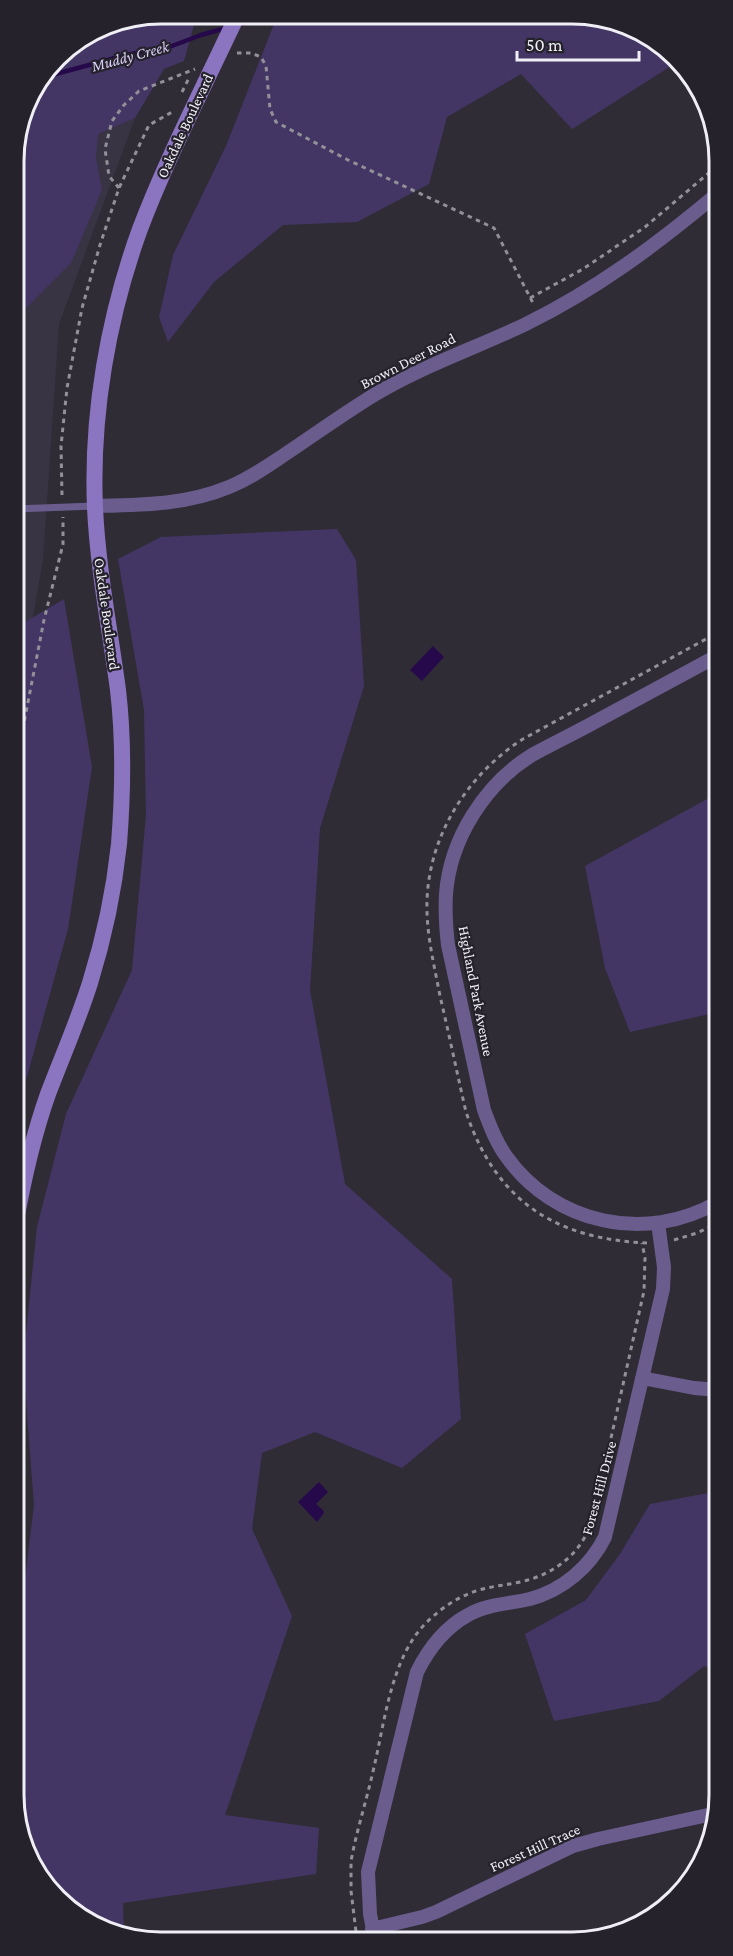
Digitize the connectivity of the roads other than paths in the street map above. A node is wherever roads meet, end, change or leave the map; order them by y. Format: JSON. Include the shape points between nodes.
{"nodes":[{"id":1,"x":232,"y":24,"type":"edge"},
{"id":2,"x":709,"y":201,"type":"edge"},
{"id":3,"x":95,"y":506,"type":"junction"},
{"id":4,"x":24,"y":512,"type":"edge"},
{"id":5,"x":709,"y":660,"type":"edge"},
{"id":6,"x":24,"y":1180,"type":"edge"},
{"id":7,"x":709,"y":1206,"type":"edge"},
{"id":8,"x":658,"y":1223,"type":"junction"},
{"id":9,"x":642,"y":1378,"type":"junction"},
{"id":10,"x":709,"y":1390,"type":"edge"},
{"id":11,"x":708,"y":1815,"type":"edge"},
{"id":12,"x":374,"y":1932,"type":"edge"},
{"id":13,"x":380,"y":1932,"type":"edge"}],
"edges":[{"from":1,"to":3,"type":"main road","name":"Oakdale Boulevard","bridge":true,"via":[[202,75],[124,279],[102,379]]},
{"from":2,"to":3,"type":"street","name":"Brown Deer Road","via":[[651,249],[602,282],[525,324],[375,394],[256,474],[230,487],[173,502]]},
{"from":3,"to":4,"type":"lane"},
{"from":3,"to":6,"type":"main road","name":"Oakdale Boulevard","via":[[122,743],[118,847],[99,951],[40,1120]]},
{"from":5,"to":8,"type":"street","name":"Highland Park Avenue","via":[[531,756],[511,771],[480,804],[466,826],[450,868],[446,893],[448,945],[482,1099],[491,1131],[504,1155],[521,1176],[560,1206],[610,1223]]},
{"from":7,"to":8,"type":"street","name":"Highland Park Avenue"},
{"from":8,"to":9,"type":"street","name":"Forest Hill Drive","via":[[663,1289]]},
{"from":9,"to":10,"type":"street"},
{"from":9,"to":12,"type":"street","name":"Forest Hill Drive","via":[[610,1522],[601,1546],[566,1583],[545,1594],[490,1606],[461,1619],[425,1655],[417,1672],[368,1872]]},
{"from":11,"to":13,"type":"street","name":"Forest Hill Trace","via":[[573,1846],[436,1912]]}]}
